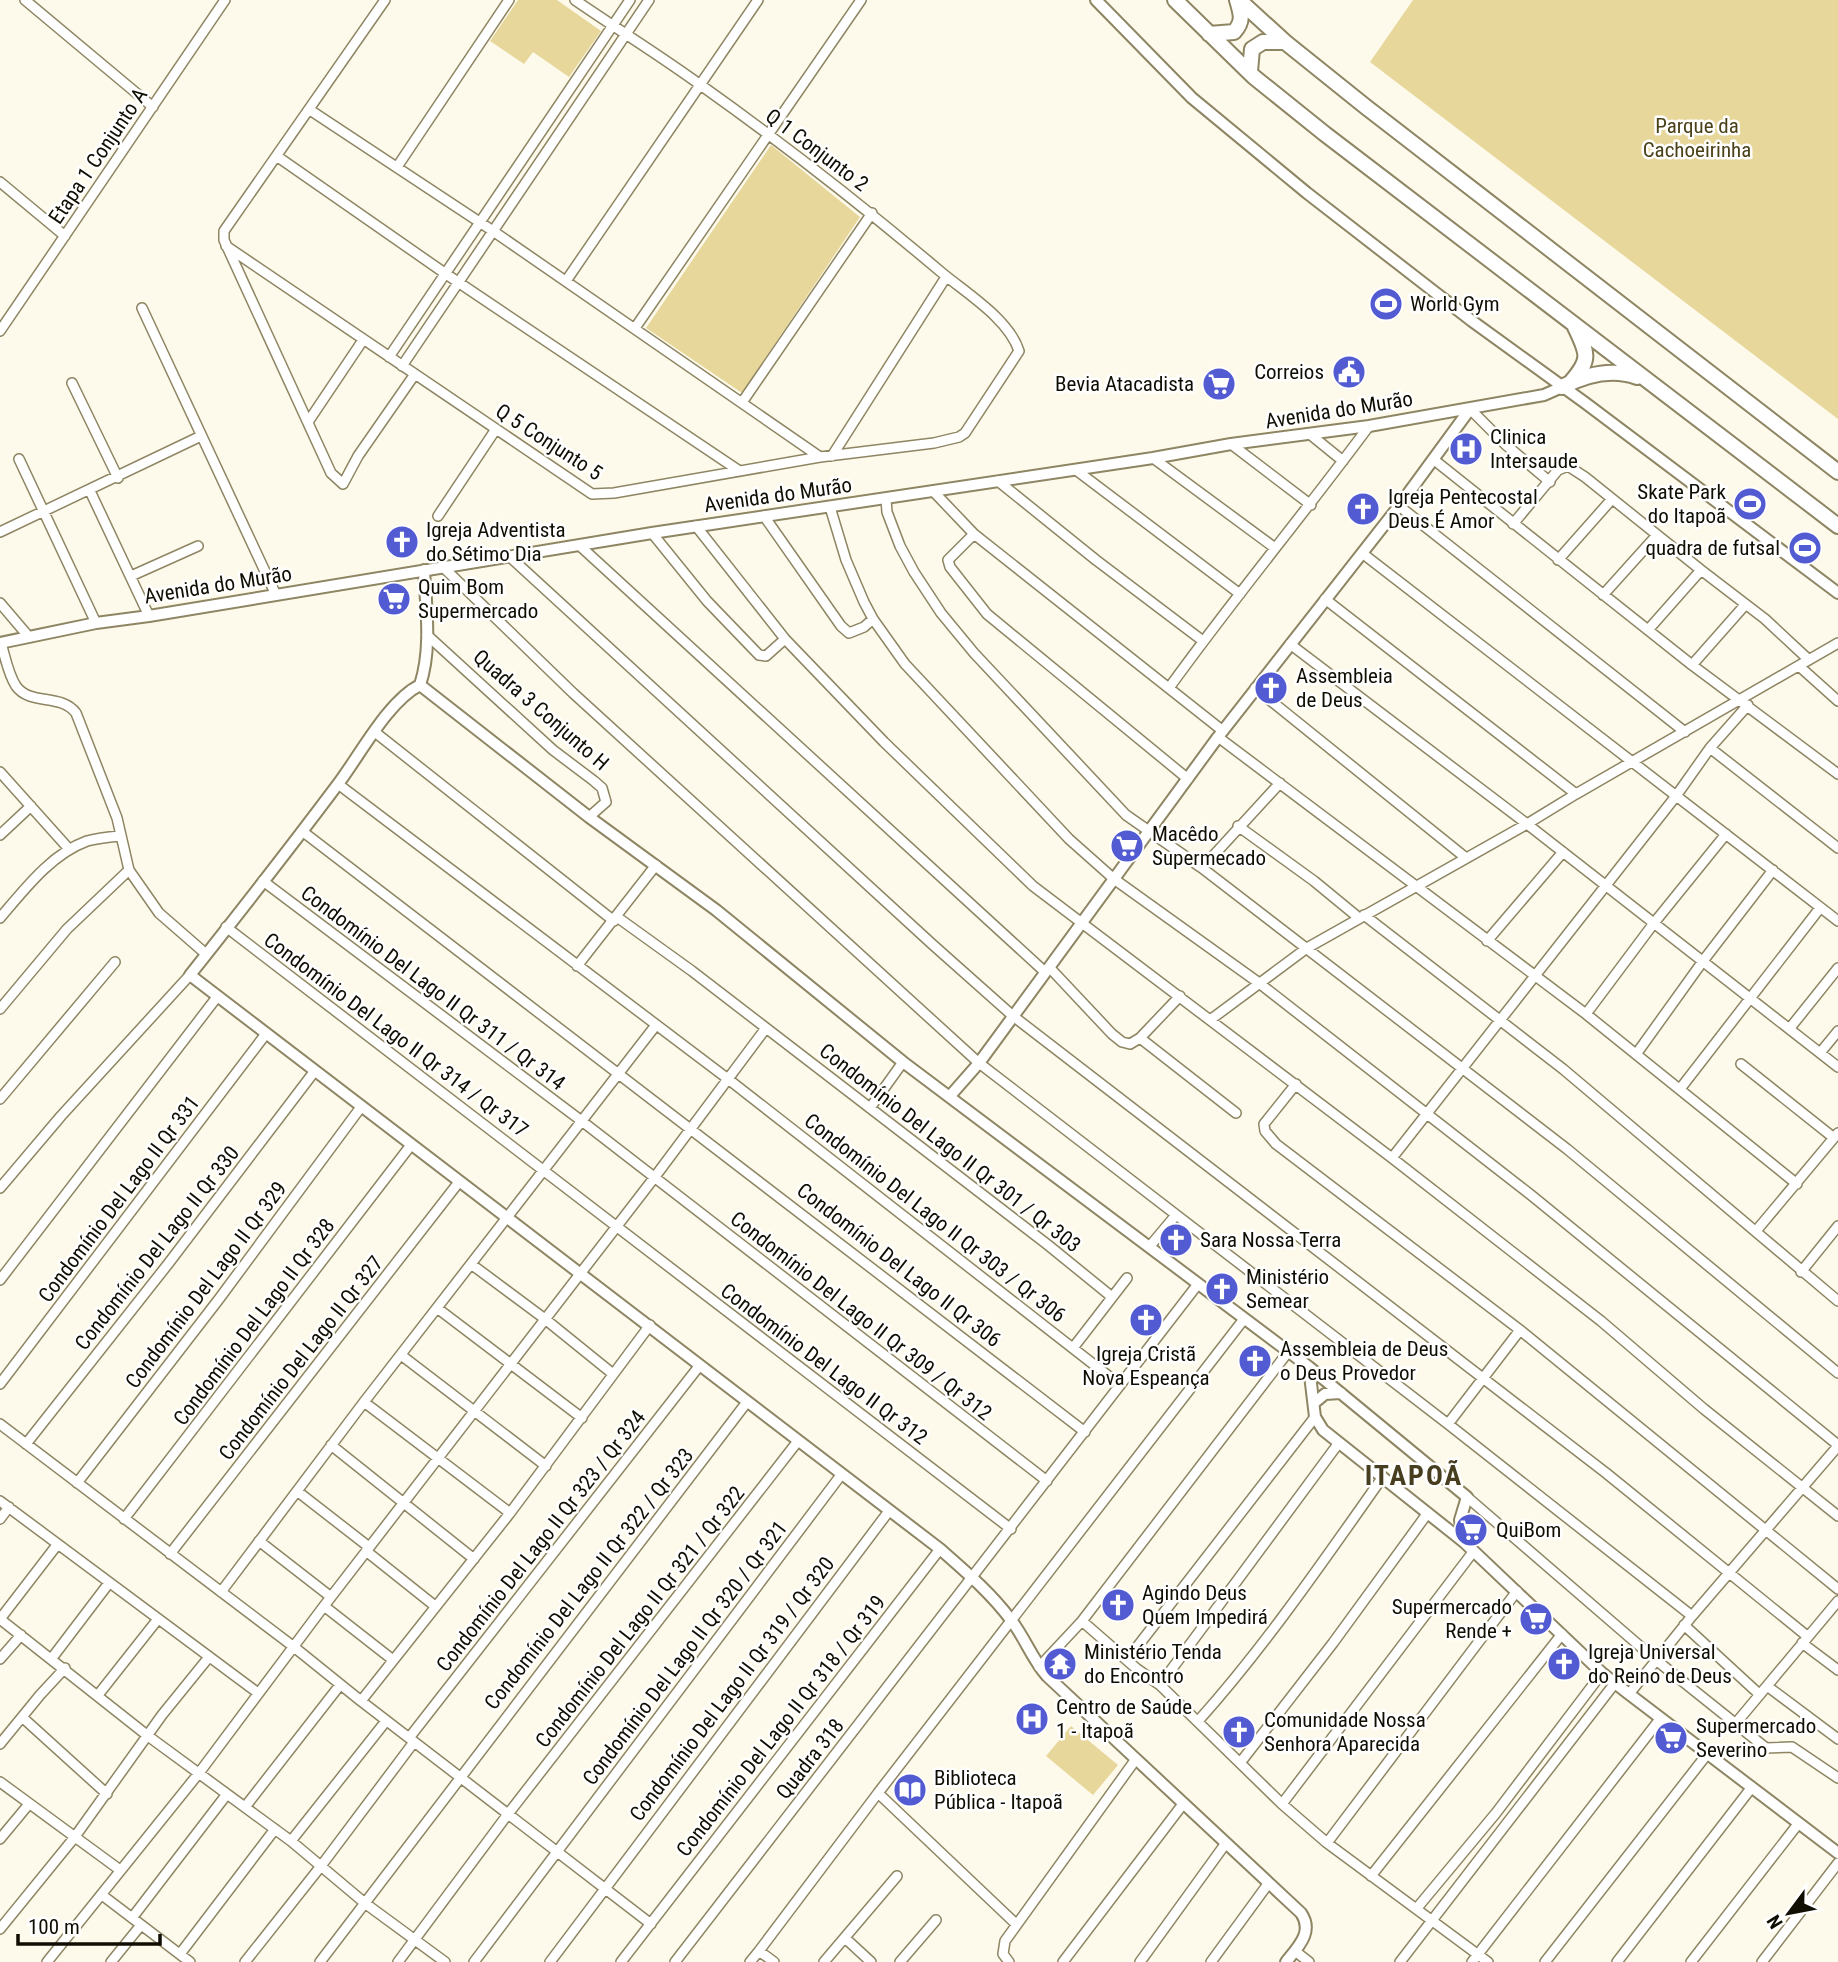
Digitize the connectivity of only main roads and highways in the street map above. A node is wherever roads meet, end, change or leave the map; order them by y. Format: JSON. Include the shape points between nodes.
{"nodes":[{"id":1,"x":1175,"y":0,"type":"edge"},
{"id":2,"x":1238,"y":0,"type":"edge"},
{"id":3,"x":1209,"y":34,"type":"junction"},
{"id":4,"x":1285,"y":42,"type":"junction"},
{"id":5,"x":1250,"y":71,"type":"junction"},
{"id":6,"x":1573,"y":323,"type":"junction"},
{"id":7,"x":1645,"y":379,"type":"junction"},
{"id":8,"x":1838,"y":472,"type":"edge"},
{"id":9,"x":1838,"y":526,"type":"edge"}],
"edges":[{"from":1,"to":3,"type":"main road"},
{"from":2,"to":3,"type":"main road","via":[[1240,26],[1234,33]]},
{"from":2,"to":4,"type":"main road"},
{"from":3,"to":5,"type":"main road"},
{"from":4,"to":5,"type":"main road","via":[[1263,42],[1252,49]]},
{"from":4,"to":8,"type":"main road"},
{"from":5,"to":6,"type":"main road","via":[[1325,134]]},
{"from":6,"to":7,"type":"main road"},
{"from":6,"to":7,"type":"main road","via":[[1586,358],[1567,384],[1613,372]]},
{"from":7,"to":9,"type":"main road"}]}
